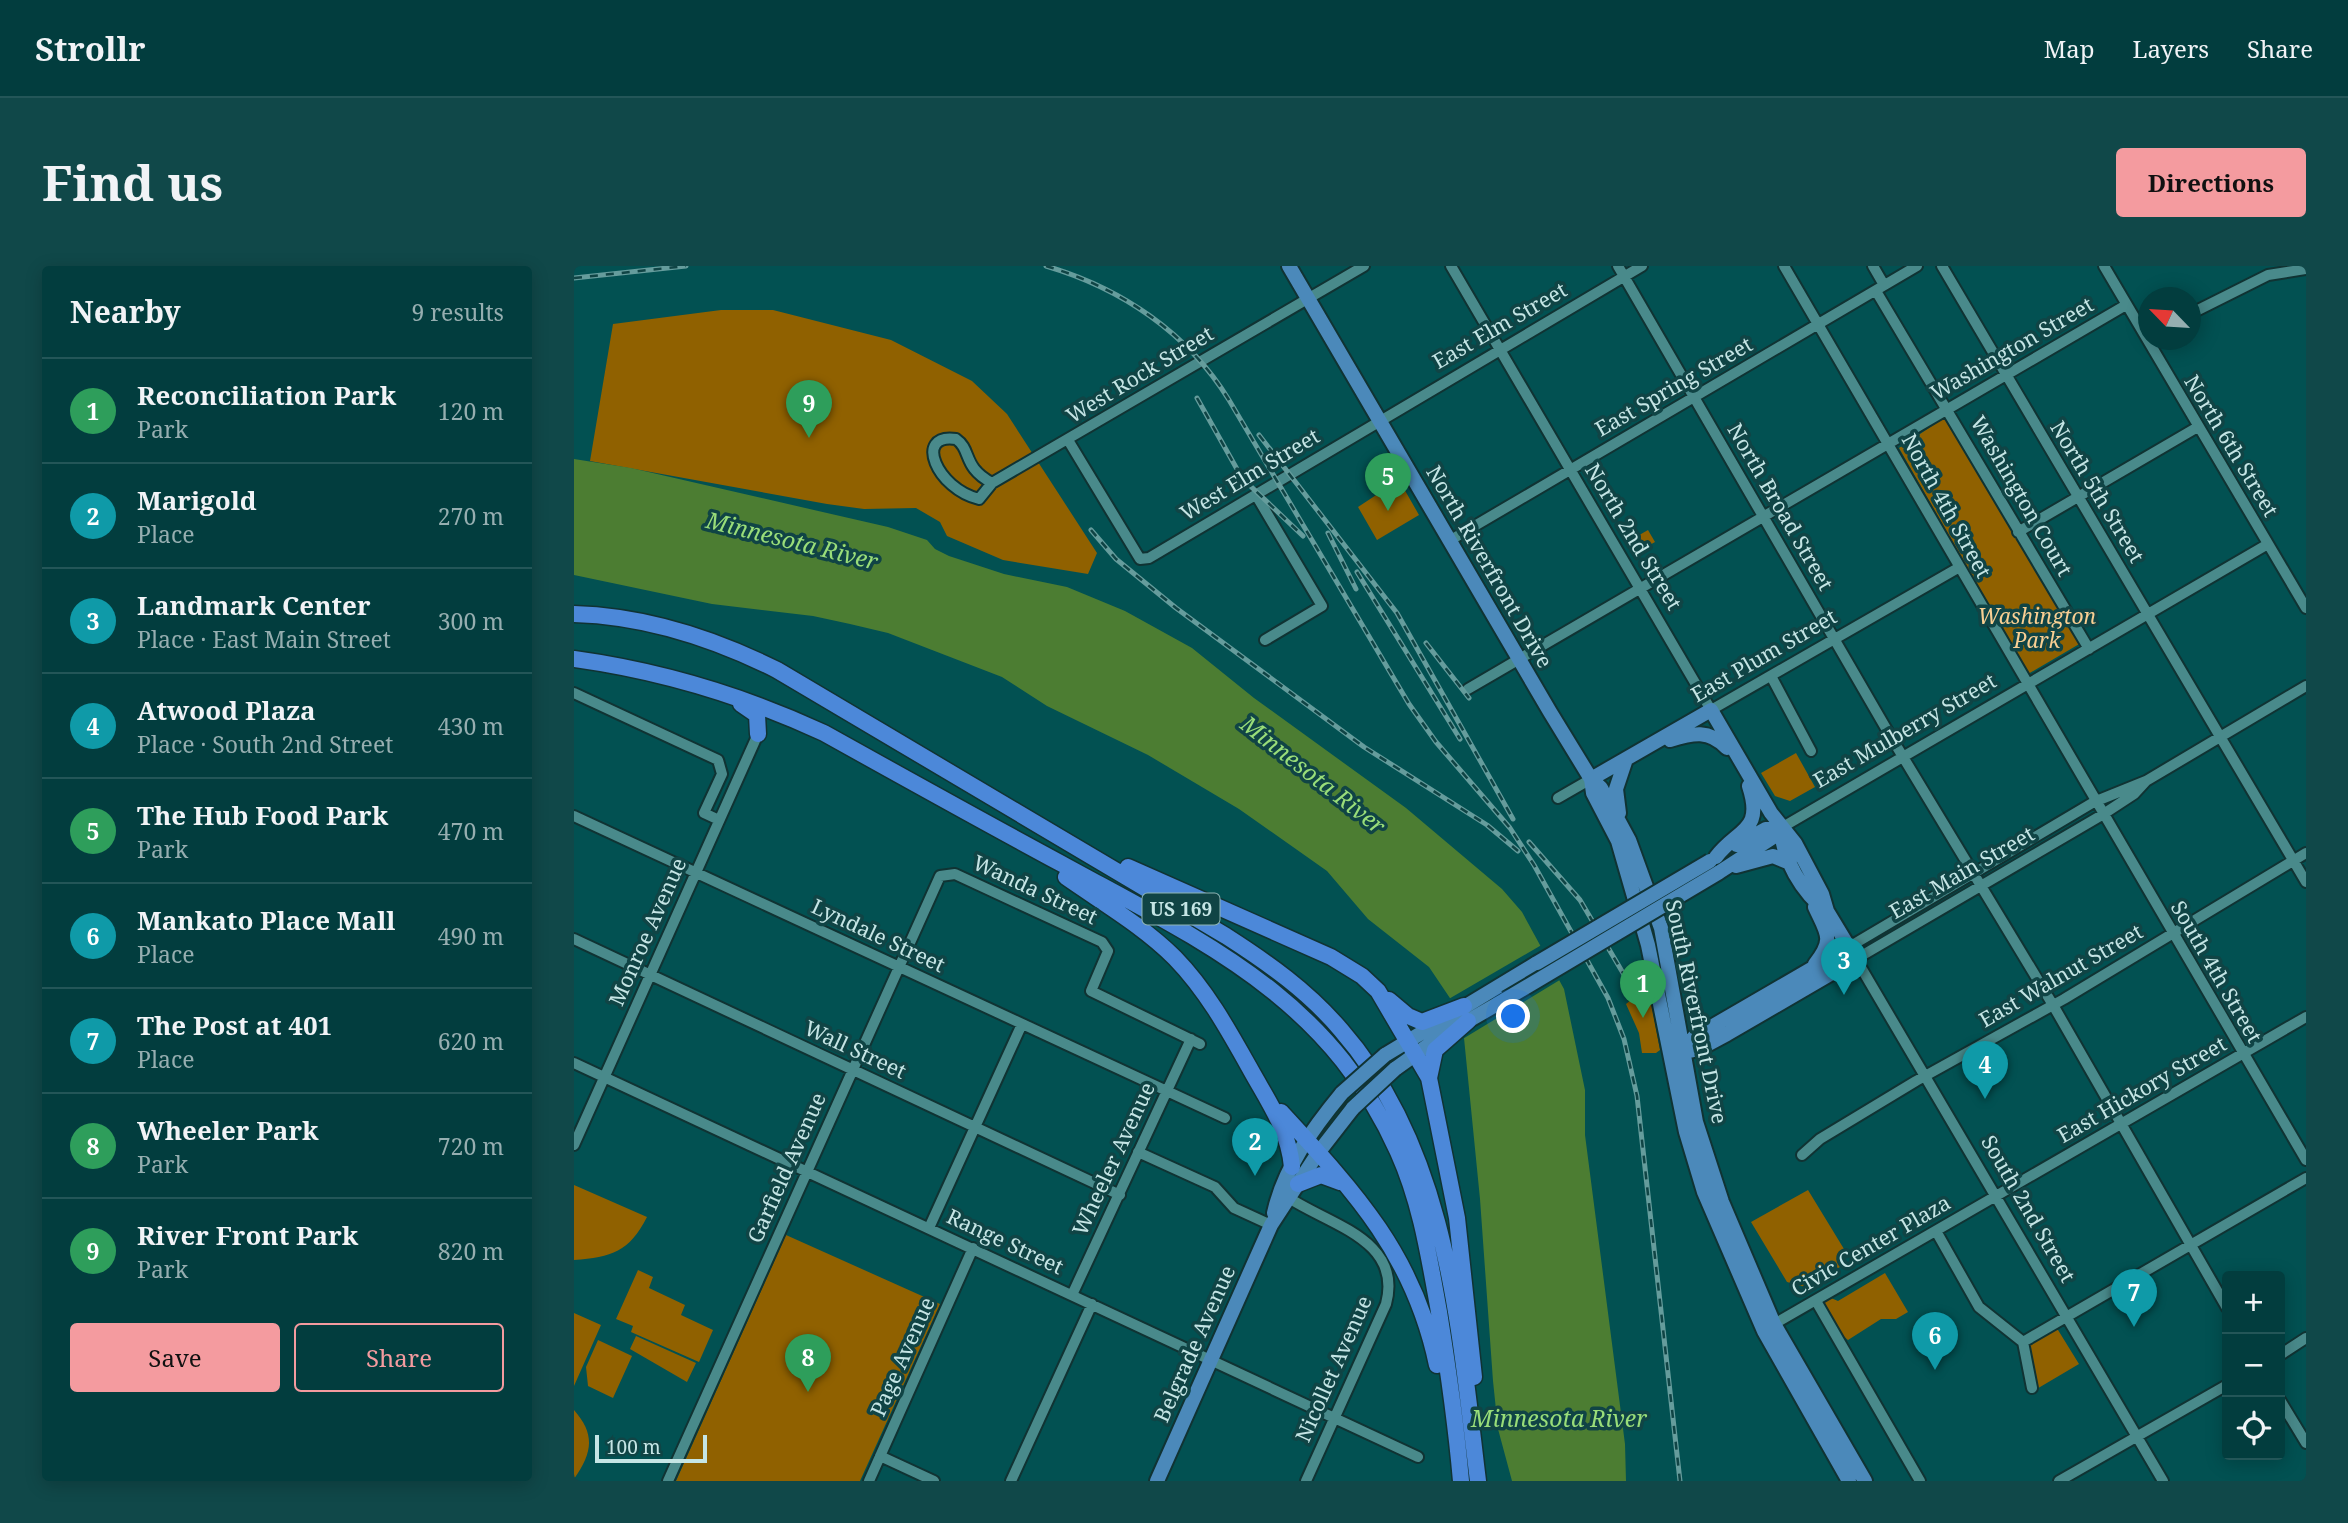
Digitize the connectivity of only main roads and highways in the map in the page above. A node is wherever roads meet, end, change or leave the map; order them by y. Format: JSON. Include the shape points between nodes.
{"nodes":[{"id":1,"x":1289,"y":266,"type":"edge"},
{"id":2,"x":574,"y":614,"type":"edge"},
{"id":3,"x":574,"y":659,"type":"edge"},
{"id":4,"x":686,"y":682,"type":"junction"},
{"id":5,"x":1711,"y":710,"type":"joint"},
{"id":6,"x":800,"y":722,"type":"junction"},
{"id":7,"x":1651,"y":745,"type":"junction"},
{"id":8,"x":1626,"y":759,"type":"junction"},
{"id":9,"x":1741,"y":761,"type":"junction"},
{"id":10,"x":1591,"y":779,"type":"junction"},
{"id":11,"x":989,"y":825,"type":"junction"},
{"id":12,"x":1042,"y":825,"type":"junction"},
{"id":13,"x":1781,"y":828,"type":"junction"},
{"id":14,"x":1629,"y":840,"type":"junction"},
{"id":15,"x":1790,"y":863,"type":"junction"},
{"id":16,"x":1718,"y":864,"type":"junction"},
{"id":17,"x":1812,"y":900,"type":"junction"},
{"id":18,"x":1827,"y":911,"type":"junction"},
{"id":19,"x":1852,"y":953,"type":"junction"},
{"id":20,"x":1811,"y":969,"type":"junction"},
{"id":21,"x":1378,"y":991,"type":"junction"},
{"id":22,"x":1466,"y":1013,"type":"junction"},
{"id":23,"x":1434,"y":1033,"type":"junction"},
{"id":24,"x":1406,"y":1041,"type":"junction"},
{"id":25,"x":1677,"y":1053,"type":"junction"},
{"id":26,"x":1415,"y":1055,"type":"junction"},
{"id":27,"x":1429,"y":1078,"type":"junction"},
{"id":28,"x":1266,"y":1096,"type":"junction"},
{"id":29,"x":1308,"y":1139,"type":"junction"},
{"id":30,"x":1318,"y":1153,"type":"junction"},
{"id":31,"x":1292,"y":1167,"type":"junction"},
{"id":32,"x":1344,"y":1185,"type":"junction"},
{"id":33,"x":1293,"y":1191,"type":"junction"},
{"id":34,"x":1271,"y":1225,"type":"junction"},
{"id":35,"x":1769,"y":1327,"type":"junction"},
{"id":36,"x":1458,"y":1449,"type":"junction"},
{"id":37,"x":1157,"y":1481,"type":"edge"},
{"id":38,"x":1461,"y":1481,"type":"edge"},
{"id":39,"x":1479,"y":1481,"type":"edge"},
{"id":40,"x":1849,"y":1481,"type":"edge"},
{"id":41,"x":1865,"y":1481,"type":"edge"}],
"edges":[{"from":1,"to":10,"type":"main road","name":"North Riverfront Drive"},
{"from":2,"to":12,"type":"highway","number":"US 169","via":[[653,625],[750,656]]},
{"from":3,"to":4,"type":"highway","number":"US 169"},
{"from":4,"to":6,"type":"highway","number":"US 169"},
{"from":4,"to":6,"type":"highway","via":[[754,711],[758,734],[774,720]]},
{"from":5,"to":7,"type":"main road","name":"East Plum Street"},
{"from":5,"to":9,"type":"main road","name":"North 2nd Street"},
{"from":6,"to":11,"type":"highway","number":"US 169"},
{"from":7,"to":8,"type":"main road","name":"East Plum Street"},
{"from":7,"to":9,"type":"main road","via":[[1707,733]]},
{"from":8,"to":10,"type":"main road","name":"East Plum Street"},
{"from":8,"to":14,"type":"main road","via":[[1615,799]]},
{"from":9,"to":13,"type":"main road","name":"North 2nd Street"},
{"from":9,"to":16,"type":"main road","via":[[1754,803],[1753,817],[1740,837],[1724,847]]},
{"from":10,"to":14,"type":"main road","name":"South Riverfront Drive","via":[[1601,788]]},
{"from":10,"to":25,"type":"main road","name":"South Riverfront Drive","via":[[1593,793],[1618,841]]},
{"from":11,"to":28,"type":"highway","via":[[1132,922],[1175,958],[1211,1003]]},
{"from":11,"to":36,"type":"highway","number":"US 169","via":[[1253,974],[1306,1017],[1349,1068],[1385,1124],[1412,1185],[1428,1248]]},
{"from":12,"to":21,"type":"highway","via":[[1331,957]]},
{"from":12,"to":39,"type":"highway","number":"US 169","via":[[1282,973],[1341,1030],[1375,1075],[1412,1144],[1431,1200],[1455,1316]]},
{"from":13,"to":15,"type":"main road","name":"North 2nd Street","via":[[1781,845]]},
{"from":13,"to":16,"type":"main road","via":[[1766,829]]},
{"from":13,"to":18,"type":"main road","name":"North 2nd Street","via":[[1795,842]]},
{"from":14,"to":25,"type":"main road","name":"South Riverfront Drive","via":[[1661,928]]},
{"from":15,"to":16,"type":"main road","via":[[1773,856]]},
{"from":15,"to":17,"type":"main road","name":"North 2nd Street"},
{"from":16,"to":22,"type":"main road","bridge":true},
{"from":17,"to":18,"type":"main road","name":"North 2nd Street"},
{"from":17,"to":20,"type":"main road","via":[[1829,942]]},
{"from":18,"to":19,"type":"main road","name":"North 2nd Street"},
{"from":19,"to":20,"type":"main road","name":"East Main Street"},
{"from":19,"to":25,"type":"main road","name":"East Main Street","via":[[1718,1039]]},
{"from":20,"to":25,"type":"main road","name":"East Main Street","via":[[1694,1037]]},
{"from":21,"to":23,"type":"highway"},
{"from":21,"to":24,"type":"highway"},
{"from":22,"to":23,"type":"highway"},
{"from":22,"to":23,"type":"highway"},
{"from":23,"to":24,"type":"main road","name":"Belgrade Avenue"},
{"from":23,"to":26,"type":"main road","name":"Belgrade Avenue"},
{"from":23,"to":27,"type":"highway"},
{"from":24,"to":26,"type":"highway"},
{"from":24,"to":29,"type":"main road","name":"Belgrade Avenue","bridge":true,"via":[[1342,1093]]},
{"from":25,"to":35,"type":"main road","name":"South Riverfront Drive","via":[[1722,1202]]},
{"from":26,"to":27,"type":"highway"},
{"from":26,"to":30,"type":"main road","name":"Belgrade Avenue","bridge":true,"via":[[1353,1108]]},
{"from":27,"to":39,"type":"highway","via":[[1457,1218],[1479,1434]]},
{"from":28,"to":29,"type":"highway"},
{"from":28,"to":31,"type":"highway","via":[[1288,1139]]},
{"from":29,"to":30,"type":"highway"},
{"from":29,"to":31,"type":"main road","name":"Belgrade Avenue"},
{"from":30,"to":32,"type":"highway"},
{"from":30,"to":33,"type":"main road","name":"Belgrade Avenue"},
{"from":31,"to":34,"type":"main road","name":"Belgrade Avenue"},
{"from":32,"to":33,"type":"highway","via":[[1321,1175]]},
{"from":32,"to":36,"type":"highway","via":[[1390,1241],[1413,1285]]},
{"from":33,"to":34,"type":"main road","name":"Belgrade Avenue"},
{"from":34,"to":37,"type":"main road","name":"Belgrade Avenue"},
{"from":35,"to":40,"type":"main road","name":"South Riverfront Drive"},
{"from":35,"to":41,"type":"main road","name":"South Riverfront Drive"},
{"from":36,"to":38,"type":"highway","number":"US 169"}]}
